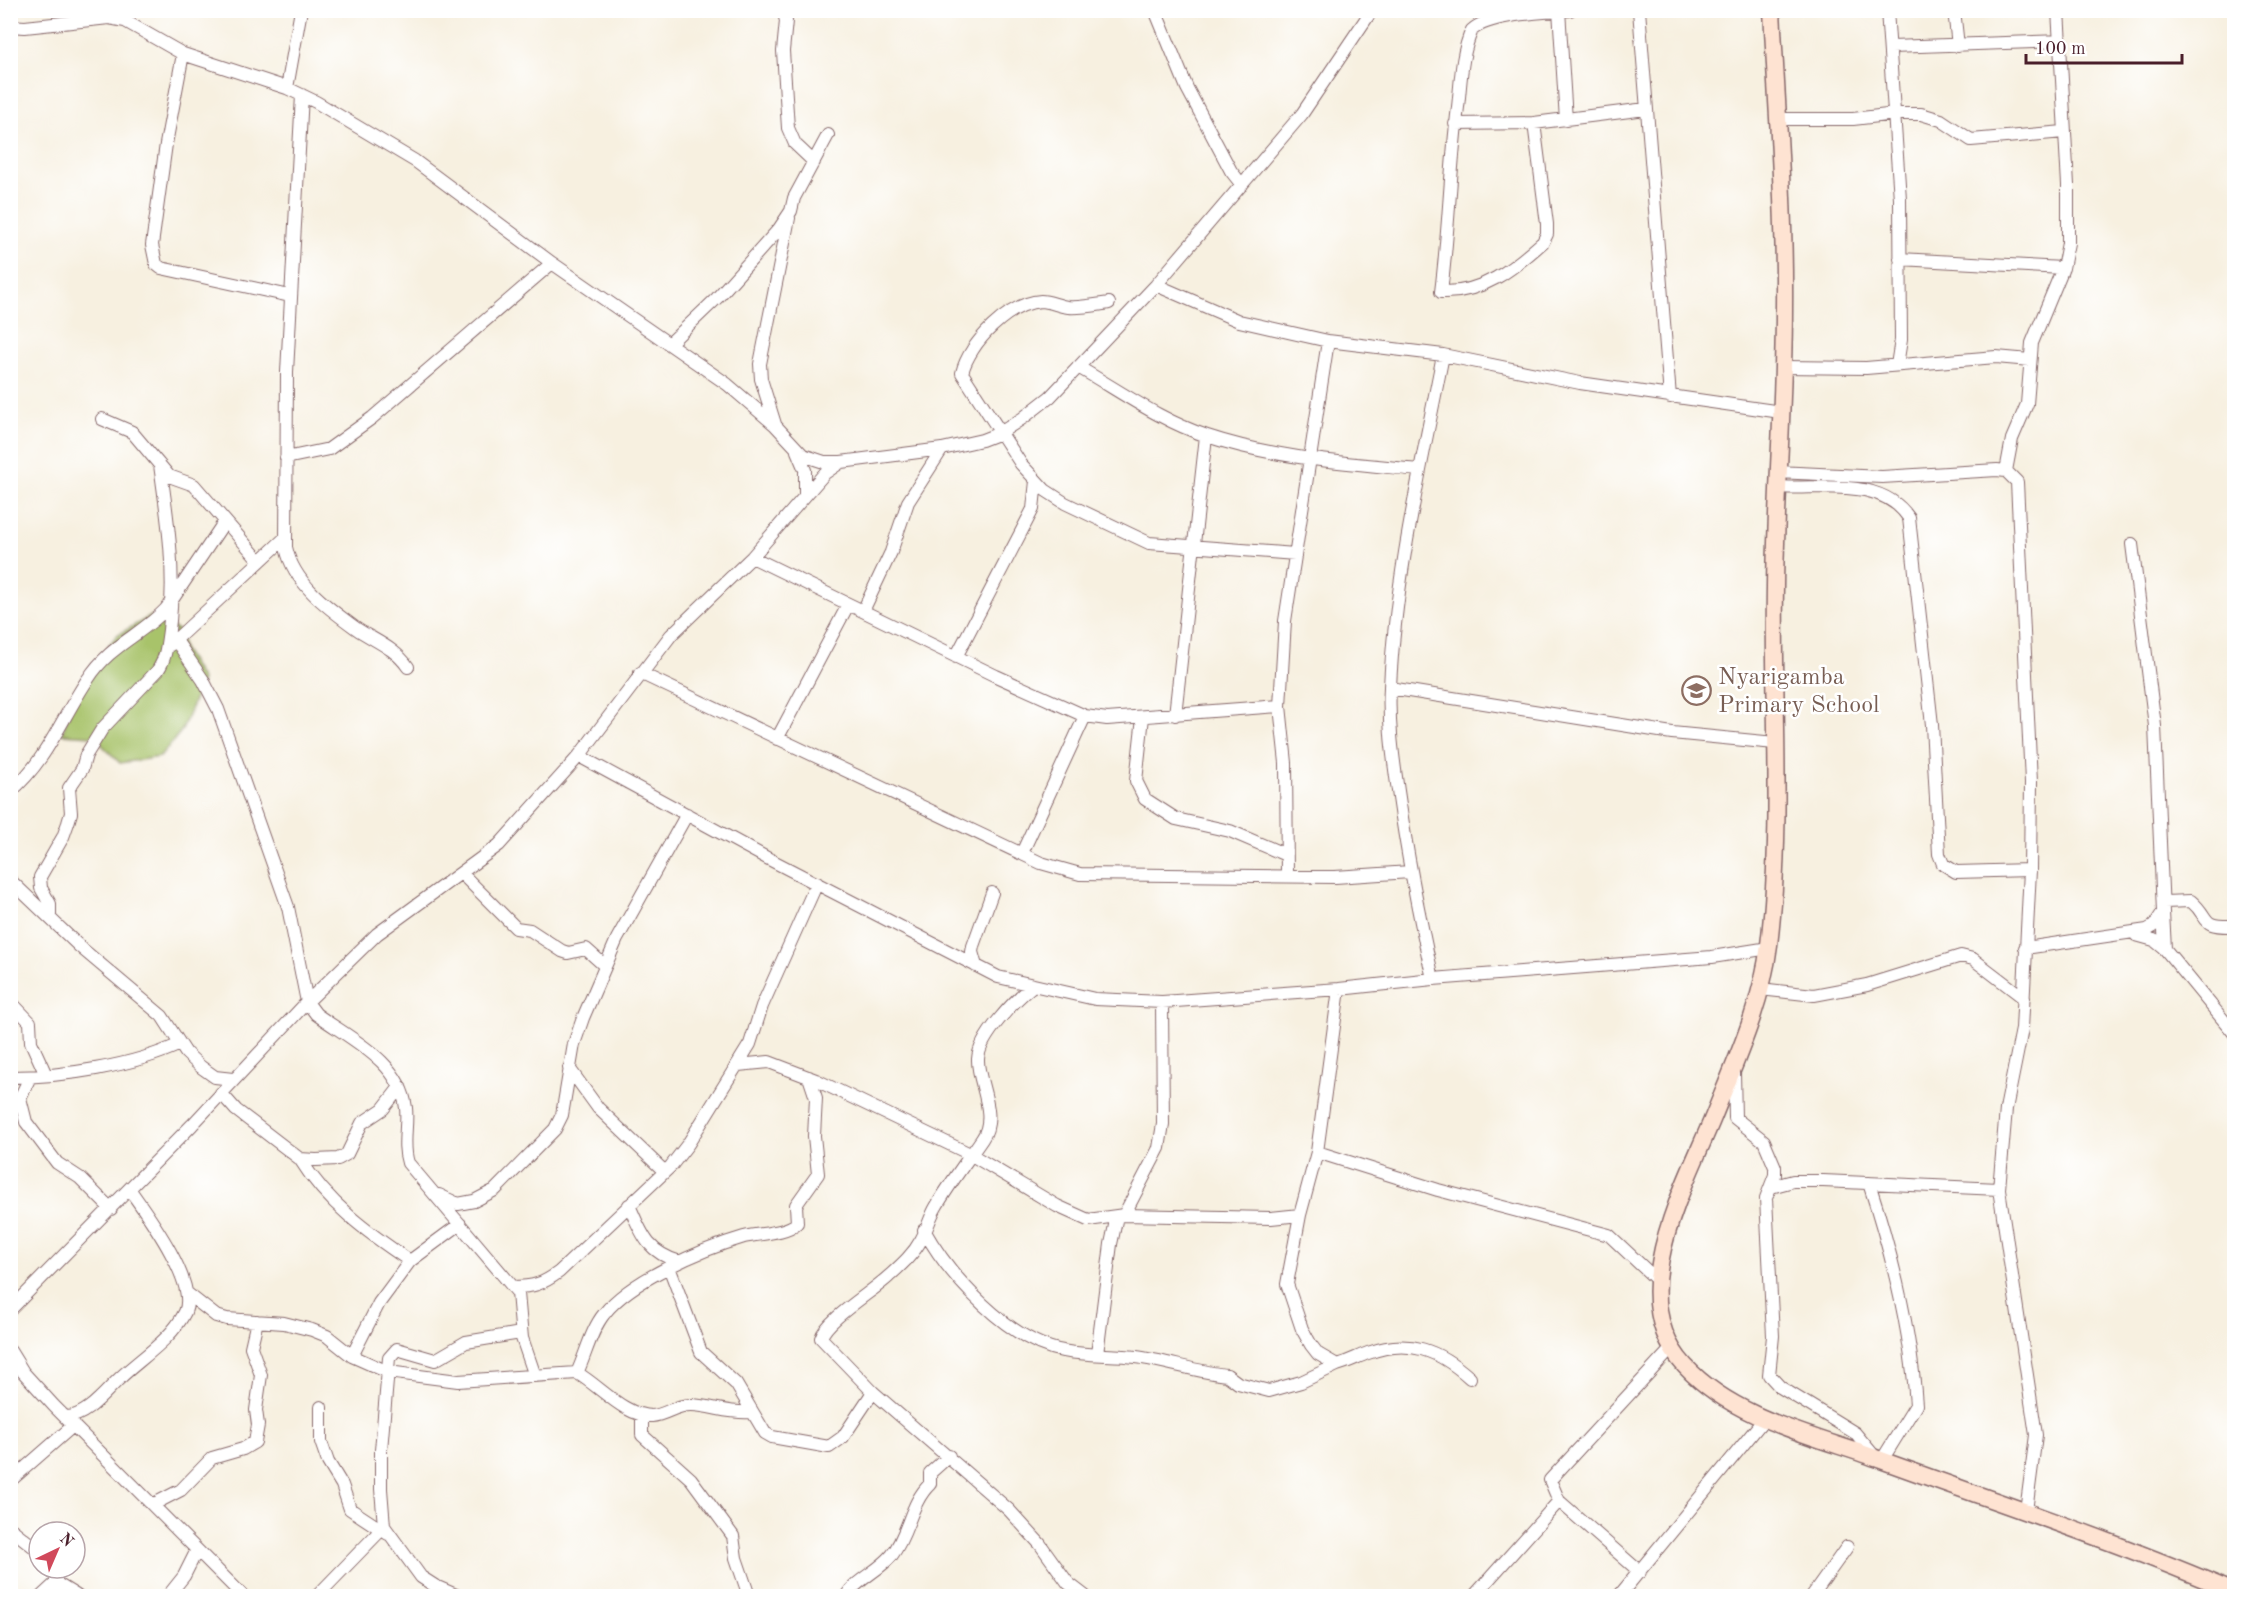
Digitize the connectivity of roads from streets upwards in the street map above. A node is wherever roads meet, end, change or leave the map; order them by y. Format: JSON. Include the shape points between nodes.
{"nodes":[{"id":1,"x":301,"y":10,"type":"edge"},
{"id":2,"x":783,"y":10,"type":"edge"},
{"id":3,"x":1155,"y":10,"type":"edge"},
{"id":4,"x":1372,"y":10,"type":"edge"},
{"id":5,"x":1639,"y":10,"type":"edge"},
{"id":6,"x":1772,"y":10,"type":"edge"},
{"id":7,"x":1887,"y":10,"type":"edge"},
{"id":8,"x":1954,"y":10,"type":"edge"},
{"id":9,"x":2058,"y":10,"type":"edge"},
{"id":10,"x":1563,"y":11,"type":"edge"},
{"id":11,"x":10,"y":26,"type":"edge"},
{"id":12,"x":2062,"y":41,"type":"junction"},
{"id":13,"x":1958,"y":46,"type":"junction"},
{"id":14,"x":1891,"y":47,"type":"junction"},
{"id":15,"x":183,"y":54,"type":"junction"},
{"id":16,"x":287,"y":88,"type":"junction"},
{"id":17,"x":302,"y":95,"type":"junction"},
{"id":18,"x":1646,"y":110,"type":"junction"},
{"id":19,"x":1896,"y":114,"type":"junction"},
{"id":20,"x":1778,"y":119,"type":"junction"},
{"id":21,"x":1566,"y":120,"type":"junction"},
{"id":22,"x":1534,"y":123,"type":"junction"},
{"id":23,"x":1455,"y":124,"type":"junction"},
{"id":24,"x":2064,"y":132,"type":"junction"},
{"id":25,"x":828,"y":135,"type":"dead end"},
{"id":26,"x":814,"y":162,"type":"junction"},
{"id":27,"x":1242,"y":185,"type":"junction"},
{"id":28,"x":791,"y":211,"type":"junction"},
{"id":29,"x":1900,"y":259,"type":"junction"},
{"id":30,"x":552,"y":262,"type":"junction"},
{"id":31,"x":2063,"y":268,"type":"junction"},
{"id":32,"x":1156,"y":285,"type":"junction"},
{"id":33,"x":290,"y":296,"type":"junction"},
{"id":34,"x":1109,"y":303,"type":"dead end"},
{"id":35,"x":1328,"y":341,"type":"junction"},
{"id":36,"x":669,"y":344,"type":"junction"},
{"id":37,"x":1443,"y":355,"type":"junction"},
{"id":38,"x":2030,"y":360,"type":"junction"},
{"id":39,"x":1897,"y":365,"type":"junction"},
{"id":40,"x":1078,"y":367,"type":"junction"},
{"id":41,"x":1782,"y":367,"type":"junction"},
{"id":42,"x":1670,"y":397,"type":"junction"},
{"id":43,"x":1781,"y":412,"type":"junction"},
{"id":44,"x":102,"y":419,"type":"dead end"},
{"id":45,"x":775,"y":425,"type":"junction"},
{"id":46,"x":1000,"y":433,"type":"junction"},
{"id":47,"x":1206,"y":436,"type":"junction"},
{"id":48,"x":942,"y":449,"type":"junction"},
{"id":49,"x":796,"y":450,"type":"junction"},
{"id":50,"x":286,"y":458,"type":"junction"},
{"id":51,"x":1312,"y":459,"type":"junction"},
{"id":52,"x":841,"y":462,"type":"junction"},
{"id":53,"x":160,"y":465,"type":"junction"},
{"id":54,"x":1420,"y":470,"type":"junction"},
{"id":55,"x":2006,"y":471,"type":"junction"},
{"id":56,"x":1777,"y":480,"type":"junction"},
{"id":57,"x":1035,"y":481,"type":"junction"},
{"id":58,"x":805,"y":494,"type":"junction"},
{"id":59,"x":1056,"y":498,"type":"junction"},
{"id":60,"x":1035,"y":504,"type":"junction"},
{"id":61,"x":225,"y":521,"type":"junction"},
{"id":62,"x":285,"y":538,"type":"junction"},
{"id":63,"x":2132,"y":544,"type":"dead end"},
{"id":64,"x":1194,"y":546,"type":"junction"},
{"id":65,"x":1295,"y":554,"type":"junction"},
{"id":66,"x":752,"y":557,"type":"junction"},
{"id":67,"x":259,"y":560,"type":"junction"},
{"id":68,"x":173,"y":601,"type":"junction"},
{"id":69,"x":848,"y":604,"type":"junction"},
{"id":70,"x":863,"y":611,"type":"junction"},
{"id":71,"x":171,"y":643,"type":"junction"},
{"id":72,"x":956,"y":657,"type":"junction"},
{"id":73,"x":408,"y":667,"type":"dead end"},
{"id":74,"x":640,"y":673,"type":"junction"},
{"id":75,"x":1390,"y":688,"type":"junction"},
{"id":76,"x":1280,"y":706,"type":"junction"},
{"id":77,"x":1175,"y":715,"type":"junction"},
{"id":78,"x":1085,"y":716,"type":"junction"},
{"id":79,"x":1143,"y":717,"type":"junction"},
{"id":80,"x":777,"y":739,"type":"junction"},
{"id":81,"x":1775,"y":743,"type":"junction"},
{"id":82,"x":579,"y":756,"type":"junction"},
{"id":83,"x":10,"y":792,"type":"edge"},
{"id":84,"x":687,"y":814,"type":"junction"},
{"id":85,"x":1022,"y":853,"type":"junction"},
{"id":86,"x":1286,"y":855,"type":"junction"},
{"id":87,"x":2030,"y":870,"type":"junction"},
{"id":88,"x":1410,"y":872,"type":"junction"},
{"id":89,"x":462,"y":874,"type":"junction"},
{"id":90,"x":1287,"y":875,"type":"junction"},
{"id":91,"x":10,"y":880,"type":"edge"},
{"id":92,"x":817,"y":883,"type":"junction"},
{"id":93,"x":992,"y":893,"type":"dead end"},
{"id":94,"x":2164,"y":907,"type":"junction"},
{"id":95,"x":50,"y":915,"type":"junction"},
{"id":96,"x":2235,"y":926,"type":"edge"},
{"id":97,"x":2129,"y":933,"type":"junction"},
{"id":98,"x":1769,"y":948,"type":"junction"},
{"id":99,"x":2025,"y":948,"type":"junction"},
{"id":100,"x":2165,"y":949,"type":"junction"},
{"id":101,"x":605,"y":966,"type":"junction"},
{"id":102,"x":976,"y":966,"type":"junction"},
{"id":103,"x":1433,"y":978,"type":"junction"},
{"id":104,"x":1032,"y":987,"type":"junction"},
{"id":105,"x":1339,"y":989,"type":"junction"},
{"id":106,"x":1760,"y":989,"type":"junction"},
{"id":107,"x":2025,"y":998,"type":"junction"},
{"id":108,"x":10,"y":1001,"type":"edge"},
{"id":109,"x":307,"y":1002,"type":"junction"},
{"id":110,"x":1162,"y":1002,"type":"junction"},
{"id":111,"x":2235,"y":1033,"type":"edge"},
{"id":112,"x":180,"y":1044,"type":"junction"},
{"id":113,"x":738,"y":1065,"type":"junction"},
{"id":114,"x":1734,"y":1065,"type":"junction"},
{"id":115,"x":569,"y":1068,"type":"junction"},
{"id":116,"x":46,"y":1075,"type":"junction"},
{"id":117,"x":10,"y":1077,"type":"edge"},
{"id":118,"x":30,"y":1077,"type":"junction"},
{"id":119,"x":809,"y":1077,"type":"junction"},
{"id":120,"x":233,"y":1079,"type":"junction"},
{"id":121,"x":400,"y":1087,"type":"junction"},
{"id":122,"x":221,"y":1093,"type":"junction"},
{"id":123,"x":1317,"y":1152,"type":"junction"},
{"id":124,"x":969,"y":1154,"type":"junction"},
{"id":125,"x":300,"y":1160,"type":"junction"},
{"id":126,"x":664,"y":1171,"type":"junction"},
{"id":127,"x":1869,"y":1183,"type":"junction"},
{"id":128,"x":1771,"y":1187,"type":"junction"},
{"id":129,"x":1999,"y":1189,"type":"junction"},
{"id":130,"x":130,"y":1190,"type":"junction"},
{"id":131,"x":430,"y":1190,"type":"junction"},
{"id":132,"x":629,"y":1205,"type":"junction"},
{"id":133,"x":111,"y":1209,"type":"junction"},
{"id":134,"x":1300,"y":1215,"type":"junction"},
{"id":135,"x":1121,"y":1216,"type":"junction"},
{"id":136,"x":460,"y":1224,"type":"junction"},
{"id":137,"x":924,"y":1230,"type":"junction"},
{"id":138,"x":410,"y":1261,"type":"junction"},
{"id":139,"x":675,"y":1265,"type":"junction"},
{"id":140,"x":1658,"y":1281,"type":"junction"},
{"id":141,"x":513,"y":1287,"type":"junction"},
{"id":142,"x":188,"y":1294,"type":"junction"},
{"id":143,"x":10,"y":1310,"type":"edge"},
{"id":144,"x":257,"y":1321,"type":"junction"},
{"id":145,"x":521,"y":1333,"type":"junction"},
{"id":146,"x":1672,"y":1348,"type":"junction"},
{"id":147,"x":10,"y":1351,"type":"edge"},
{"id":148,"x":1097,"y":1354,"type":"junction"},
{"id":149,"x":352,"y":1356,"type":"junction"},
{"id":150,"x":1337,"y":1365,"type":"junction"},
{"id":151,"x":388,"y":1372,"type":"junction"},
{"id":152,"x":577,"y":1373,"type":"junction"},
{"id":153,"x":535,"y":1376,"type":"junction"},
{"id":154,"x":1470,"y":1378,"type":"dead end"},
{"id":155,"x":873,"y":1392,"type":"junction"},
{"id":156,"x":321,"y":1407,"type":"dead end"},
{"id":157,"x":751,"y":1412,"type":"junction"},
{"id":158,"x":642,"y":1415,"type":"junction"},
{"id":159,"x":1765,"y":1418,"type":"junction"},
{"id":160,"x":70,"y":1421,"type":"junction"},
{"id":161,"x":949,"y":1456,"type":"junction"},
{"id":162,"x":1878,"y":1459,"type":"junction"},
{"id":163,"x":10,"y":1481,"type":"edge"},
{"id":164,"x":1559,"y":1501,"type":"junction"},
{"id":165,"x":154,"y":1504,"type":"junction"},
{"id":166,"x":2026,"y":1511,"type":"junction"},
{"id":167,"x":10,"y":1528,"type":"edge"},
{"id":168,"x":386,"y":1533,"type":"junction"},
{"id":169,"x":27,"y":1541,"type":"edge"},
{"id":170,"x":1847,"y":1547,"type":"dead end"},
{"id":171,"x":196,"y":1552,"type":"junction"},
{"id":172,"x":1640,"y":1572,"type":"junction"},
{"id":173,"x":56,"y":1583,"type":"joint"},
{"id":174,"x":2235,"y":1592,"type":"edge"},
{"id":175,"x":42,"y":1596,"type":"edge"},
{"id":176,"x":77,"y":1596,"type":"edge"},
{"id":177,"x":168,"y":1596,"type":"edge"},
{"id":178,"x":243,"y":1596,"type":"edge"},
{"id":179,"x":317,"y":1596,"type":"edge"},
{"id":180,"x":458,"y":1596,"type":"edge"},
{"id":181,"x":749,"y":1596,"type":"edge"},
{"id":182,"x":846,"y":1596,"type":"edge"},
{"id":183,"x":1085,"y":1596,"type":"edge"},
{"id":184,"x":1474,"y":1596,"type":"edge"},
{"id":185,"x":1619,"y":1596,"type":"edge"},
{"id":186,"x":1812,"y":1596,"type":"edge"}],
"edges":[{"from":1,"to":16,"type":"street"},
{"from":2,"to":26,"type":"street","via":[[788,128],[795,144]]},
{"from":3,"to":27,"type":"street","via":[[1191,95]]},
{"from":4,"to":27,"type":"street","via":[[1302,114]]},
{"from":5,"to":18,"type":"street"},
{"from":6,"to":20,"type":"street"},
{"from":7,"to":14,"type":"street"},
{"from":8,"to":13,"type":"street"},
{"from":9,"to":12,"type":"street"},
{"from":10,"to":21,"type":"street"},
{"from":10,"to":23,"type":"street","via":[[1497,21],[1472,30],[1463,62]]},
{"from":11,"to":15,"type":"street","via":[[109,18],[125,21]]},
{"from":12,"to":13,"type":"street"},
{"from":12,"to":24,"type":"street"},
{"from":13,"to":14,"type":"street"},
{"from":14,"to":19,"type":"street"},
{"from":15,"to":16,"type":"street"},
{"from":15,"to":33,"type":"street","via":[[165,144],[152,245],[156,264]]},
{"from":16,"to":17,"type":"street"},
{"from":17,"to":30,"type":"street","via":[[415,161]]},
{"from":17,"to":33,"type":"street"},
{"from":18,"to":21,"type":"street"},
{"from":18,"to":42,"type":"street"},
{"from":19,"to":20,"type":"street","via":[[1853,119]]},
{"from":19,"to":24,"type":"street","via":[[1933,116],[1971,140]]},
{"from":19,"to":29,"type":"street"},
{"from":20,"to":41,"type":"street","via":[[1784,238]]},
{"from":21,"to":22,"type":"street"},
{"from":22,"to":23,"type":"street"},
{"from":22,"to":23,"type":"street","via":[[1547,234],[1532,252],[1491,282],[1458,293],[1441,292],[1449,234]]},
{"from":24,"to":31,"type":"street","via":[[2069,220]]},
{"from":25,"to":26,"type":"street"},
{"from":26,"to":28,"type":"street"},
{"from":27,"to":32,"type":"street"},
{"from":28,"to":36,"type":"street","via":[[762,251]]},
{"from":28,"to":45,"type":"street","via":[[760,364]]},
{"from":29,"to":31,"type":"street"},
{"from":29,"to":39,"type":"street","via":[[1901,340]]},
{"from":30,"to":36,"type":"street"},
{"from":30,"to":50,"type":"street","via":[[372,418],[329,449]]},
{"from":31,"to":38,"type":"street","via":[[2037,327]]},
{"from":32,"to":35,"type":"street","via":[[1239,321]]},
{"from":32,"to":40,"type":"street"},
{"from":33,"to":50,"type":"street"},
{"from":34,"to":46,"type":"street","via":[[1073,307],[1042,301],[1019,308],[985,336],[965,361],[962,373]]},
{"from":35,"to":37,"type":"street"},
{"from":35,"to":51,"type":"street"},
{"from":36,"to":45,"type":"street","via":[[727,384]]},
{"from":37,"to":42,"type":"street"},
{"from":37,"to":54,"type":"street"},
{"from":38,"to":39,"type":"street","via":[[1996,357]]},
{"from":38,"to":55,"type":"street","via":[[2027,404],[2012,439]]},
{"from":39,"to":41,"type":"street"},
{"from":40,"to":46,"type":"street","via":[[1036,409]]},
{"from":40,"to":47,"type":"street","via":[[1171,421]]},
{"from":41,"to":43,"type":"street"},
{"from":42,"to":43,"type":"street"},
{"from":43,"to":56,"type":"street"},
{"from":44,"to":53,"type":"street","via":[[132,432]]},
{"from":45,"to":49,"type":"street"},
{"from":46,"to":48,"type":"street"},
{"from":46,"to":57,"type":"street"},
{"from":47,"to":51,"type":"street"},
{"from":47,"to":64,"type":"street"},
{"from":48,"to":52,"type":"street"},
{"from":48,"to":70,"type":"street","via":[[908,502],[891,552]]},
{"from":49,"to":52,"type":"street","via":[[813,459]]},
{"from":49,"to":58,"type":"street","via":[[805,470]]},
{"from":50,"to":62,"type":"street"},
{"from":51,"to":54,"type":"street"},
{"from":51,"to":65,"type":"street"},
{"from":52,"to":58,"type":"street"},
{"from":53,"to":61,"type":"street","via":[[170,477],[194,485]]},
{"from":53,"to":68,"type":"street","via":[[172,546]]},
{"from":54,"to":75,"type":"street","via":[[1401,586]]},
{"from":55,"to":56,"type":"street"},
{"from":55,"to":87,"type":"street","via":[[2017,482],[2031,782]]},
{"from":56,"to":81,"type":"street"},
{"from":56,"to":87,"type":"street","via":[[1851,488],[1893,501],[1909,518],[1932,725],[1939,854],[1943,864],[1956,872]]},
{"from":57,"to":59,"type":"street"},
{"from":57,"to":60,"type":"street"},
{"from":58,"to":66,"type":"street"},
{"from":59,"to":60,"type":"street"},
{"from":59,"to":64,"type":"street","via":[[1149,543]]},
{"from":60,"to":72,"type":"street"},
{"from":61,"to":67,"type":"street"},
{"from":61,"to":68,"type":"street"},
{"from":62,"to":67,"type":"street"},
{"from":62,"to":73,"type":"street","via":[[289,562],[300,581],[357,628],[396,652]]},
{"from":63,"to":94,"type":"street","via":[[2155,726]]},
{"from":64,"to":65,"type":"street"},
{"from":64,"to":77,"type":"street"},
{"from":65,"to":76,"type":"street","via":[[1285,621]]},
{"from":66,"to":69,"type":"street"},
{"from":66,"to":74,"type":"street","via":[[671,635]]},
{"from":67,"to":71,"type":"street"},
{"from":68,"to":71,"type":"street"},
{"from":68,"to":83,"type":"street","via":[[154,621],[112,649],[88,678],[37,765]]},
{"from":69,"to":70,"type":"street"},
{"from":69,"to":80,"type":"street"},
{"from":70,"to":72,"type":"street"},
{"from":71,"to":95,"type":"street","via":[[158,670],[96,736],[69,788],[70,813],[65,830],[40,877]]},
{"from":71,"to":109,"type":"street","via":[[203,680],[218,709],[288,907]]},
{"from":72,"to":78,"type":"street"},
{"from":74,"to":80,"type":"street"},
{"from":74,"to":82,"type":"street"},
{"from":75,"to":81,"type":"street","via":[[1672,733]]},
{"from":75,"to":88,"type":"street","via":[[1392,746]]},
{"from":76,"to":77,"type":"street"},
{"from":76,"to":86,"type":"street","via":[[1286,763]]},
{"from":77,"to":79,"type":"street"},
{"from":78,"to":79,"type":"street"},
{"from":78,"to":85,"type":"street"},
{"from":79,"to":86,"type":"street","via":[[1136,781],[1145,799],[1176,819],[1230,831]]},
{"from":80,"to":85,"type":"street"},
{"from":81,"to":98,"type":"street","via":[[1776,863]]},
{"from":82,"to":84,"type":"street"},
{"from":82,"to":89,"type":"street","via":[[499,845]]},
{"from":84,"to":92,"type":"street"},
{"from":84,"to":101,"type":"street"},
{"from":85,"to":90,"type":"street","via":[[1080,874]]},
{"from":86,"to":90,"type":"street"},
{"from":87,"to":99,"type":"street"},
{"from":88,"to":90,"type":"street","via":[[1335,877]]},
{"from":88,"to":103,"type":"street"},
{"from":89,"to":101,"type":"street","via":[[516,928],[530,930],[568,953],[586,949]]},
{"from":89,"to":109,"type":"street","via":[[377,934]]},
{"from":91,"to":95,"type":"street"},
{"from":92,"to":102,"type":"street"},
{"from":92,"to":113,"type":"street"},
{"from":93,"to":102,"type":"street","via":[[973,946]]},
{"from":94,"to":96,"type":"street","via":[[2191,901],[2212,926]]},
{"from":94,"to":97,"type":"street","via":[[2154,926]]},
{"from":94,"to":100,"type":"street"},
{"from":95,"to":112,"type":"street","via":[[80,947],[162,1016]]},
{"from":97,"to":99,"type":"street"},
{"from":97,"to":100,"type":"street","via":[[2145,936]]},
{"from":98,"to":103,"type":"street","via":[[1712,957]]},
{"from":98,"to":106,"type":"street"},
{"from":99,"to":107,"type":"street"},
{"from":100,"to":111,"type":"street"},
{"from":101,"to":115,"type":"street","via":[[583,1018]]},
{"from":102,"to":104,"type":"street","via":[[998,978]]},
{"from":103,"to":105,"type":"street"},
{"from":104,"to":110,"type":"street","via":[[1095,999]]},
{"from":104,"to":124,"type":"street","via":[[999,1018],[978,1056],[987,1130]]},
{"from":105,"to":110,"type":"street"},
{"from":105,"to":123,"type":"street"},
{"from":106,"to":107,"type":"street","via":[[1814,994],[1867,985],[1961,956],[1973,959]]},
{"from":106,"to":114,"type":"street"},
{"from":107,"to":129,"type":"street","via":[[2006,1109]]},
{"from":108,"to":116,"type":"street","via":[[30,1022],[31,1042]]},
{"from":109,"to":120,"type":"street"},
{"from":109,"to":121,"type":"street","via":[[316,1014],[388,1067]]},
{"from":110,"to":135,"type":"street","via":[[1163,1124],[1159,1148]]},
{"from":112,"to":116,"type":"street","via":[[134,1060]]},
{"from":112,"to":120,"type":"street","via":[[209,1073]]},
{"from":113,"to":119,"type":"street","via":[[769,1062]]},
{"from":113,"to":126,"type":"street","via":[[688,1144]]},
{"from":114,"to":128,"type":"street","via":[[1735,1118],[1764,1141],[1775,1167]]},
{"from":114,"to":140,"type":"street","via":[[1662,1248]]},
{"from":115,"to":126,"type":"street","via":[[598,1108]]},
{"from":115,"to":131,"type":"street","via":[[562,1115],[555,1129],[495,1190],[458,1204]]},
{"from":116,"to":118,"type":"street"},
{"from":117,"to":118,"type":"street"},
{"from":118,"to":133,"type":"street","via":[[20,1098],[26,1122],[57,1163],[80,1178]]},
{"from":119,"to":124,"type":"street"},
{"from":119,"to":139,"type":"street","via":[[816,1098],[818,1174],[796,1205],[797,1222],[787,1229],[742,1238]]},
{"from":120,"to":122,"type":"street"},
{"from":121,"to":125,"type":"street","via":[[383,1109],[362,1123],[343,1157]]},
{"from":121,"to":131,"type":"street","via":[[406,1116],[406,1157]]},
{"from":122,"to":125,"type":"street","via":[[236,1110]]},
{"from":122,"to":130,"type":"street"},
{"from":123,"to":134,"type":"street"},
{"from":123,"to":140,"type":"street","via":[[1438,1190],[1609,1235]]},
{"from":124,"to":135,"type":"street","via":[[1080,1218],[1096,1221]]},
{"from":124,"to":137,"type":"street"},
{"from":125,"to":138,"type":"street","via":[[321,1189],[357,1223]]},
{"from":126,"to":132,"type":"street"},
{"from":127,"to":128,"type":"street","via":[[1804,1181]]},
{"from":127,"to":129,"type":"street"},
{"from":127,"to":162,"type":"street","via":[[1898,1287],[1916,1405]]},
{"from":128,"to":162,"type":"street","via":[[1766,1198],[1773,1345],[1769,1375],[1780,1387],[1855,1433]]},
{"from":129,"to":166,"type":"street","via":[[2036,1435]]},
{"from":130,"to":133,"type":"street"},
{"from":130,"to":142,"type":"street","via":[[163,1241]]},
{"from":131,"to":136,"type":"street"},
{"from":132,"to":139,"type":"street","via":[[654,1251]]},
{"from":132,"to":141,"type":"street","via":[[545,1283]]},
{"from":133,"to":143,"type":"street"},
{"from":134,"to":135,"type":"street"},
{"from":134,"to":150,"type":"street","via":[[1288,1291],[1311,1345]]},
{"from":135,"to":148,"type":"street","via":[[1111,1244]]},
{"from":136,"to":138,"type":"street"},
{"from":136,"to":141,"type":"street"},
{"from":137,"to":148,"type":"street","via":[[971,1293],[1014,1331],[1063,1352]]},
{"from":137,"to":155,"type":"street","via":[[907,1258],[821,1336],[822,1342]]},
{"from":138,"to":149,"type":"street","via":[[379,1303]]},
{"from":139,"to":152,"type":"street","via":[[624,1295],[602,1316]]},
{"from":139,"to":157,"type":"street","via":[[700,1352],[736,1384]]},
{"from":140,"to":146,"type":"street","via":[[1660,1324]]},
{"from":141,"to":145,"type":"street","via":[[519,1301]]},
{"from":142,"to":144,"type":"street","via":[[216,1316]]},
{"from":142,"to":160,"type":"street","via":[[185,1313],[168,1335]]},
{"from":144,"to":149,"type":"street","via":[[312,1330],[327,1336]]},
{"from":144,"to":165,"type":"street","via":[[251,1347],[261,1375],[255,1442],[212,1458],[181,1490]]},
{"from":145,"to":151,"type":"street","via":[[466,1342],[435,1360],[397,1349],[389,1358]]},
{"from":145,"to":153,"type":"street"},
{"from":146,"to":159,"type":"street","via":[[1685,1367],[1720,1394]]},
{"from":146,"to":164,"type":"street","via":[[1553,1475],[1550,1482]]},
{"from":147,"to":160,"type":"street","via":[[23,1372]]},
{"from":148,"to":150,"type":"street","via":[[1227,1375],[1238,1383],[1269,1391],[1301,1382]]},
{"from":149,"to":151,"type":"street"},
{"from":150,"to":154,"type":"street","via":[[1393,1346],[1405,1346],[1443,1355]]},
{"from":151,"to":153,"type":"street","via":[[458,1381]]},
{"from":151,"to":168,"type":"street","via":[[381,1490]]},
{"from":152,"to":153,"type":"street"},
{"from":152,"to":158,"type":"street"},
{"from":155,"to":157,"type":"street","via":[[843,1437],[829,1447],[772,1437]]},
{"from":155,"to":161,"type":"street"},
{"from":156,"to":168,"type":"street","via":[[321,1442],[350,1509]]},
{"from":157,"to":158,"type":"street","via":[[732,1413],[688,1405],[656,1416]]},
{"from":158,"to":181,"type":"street","via":[[642,1435],[691,1479],[733,1536]]},
{"from":159,"to":162,"type":"street"},
{"from":159,"to":172,"type":"street"},
{"from":160,"to":163,"type":"street"},
{"from":160,"to":165,"type":"street"},
{"from":161,"to":182,"type":"street","via":[[929,1475],[930,1484],[920,1494],[894,1552]]},
{"from":161,"to":183,"type":"street","via":[[1009,1510],[1068,1583]]},
{"from":162,"to":166,"type":"street"},
{"from":164,"to":172,"type":"street"},
{"from":164,"to":184,"type":"street"},
{"from":165,"to":171,"type":"street"},
{"from":166,"to":174,"type":"street"},
{"from":167,"to":169,"type":"street"},
{"from":168,"to":179,"type":"street"},
{"from":168,"to":180,"type":"street","via":[[427,1582]]},
{"from":170,"to":186,"type":"street"},
{"from":171,"to":177,"type":"street"},
{"from":171,"to":178,"type":"street"},
{"from":172,"to":185,"type":"street"},
{"from":173,"to":175,"type":"street"},
{"from":173,"to":176,"type":"street"}]}
